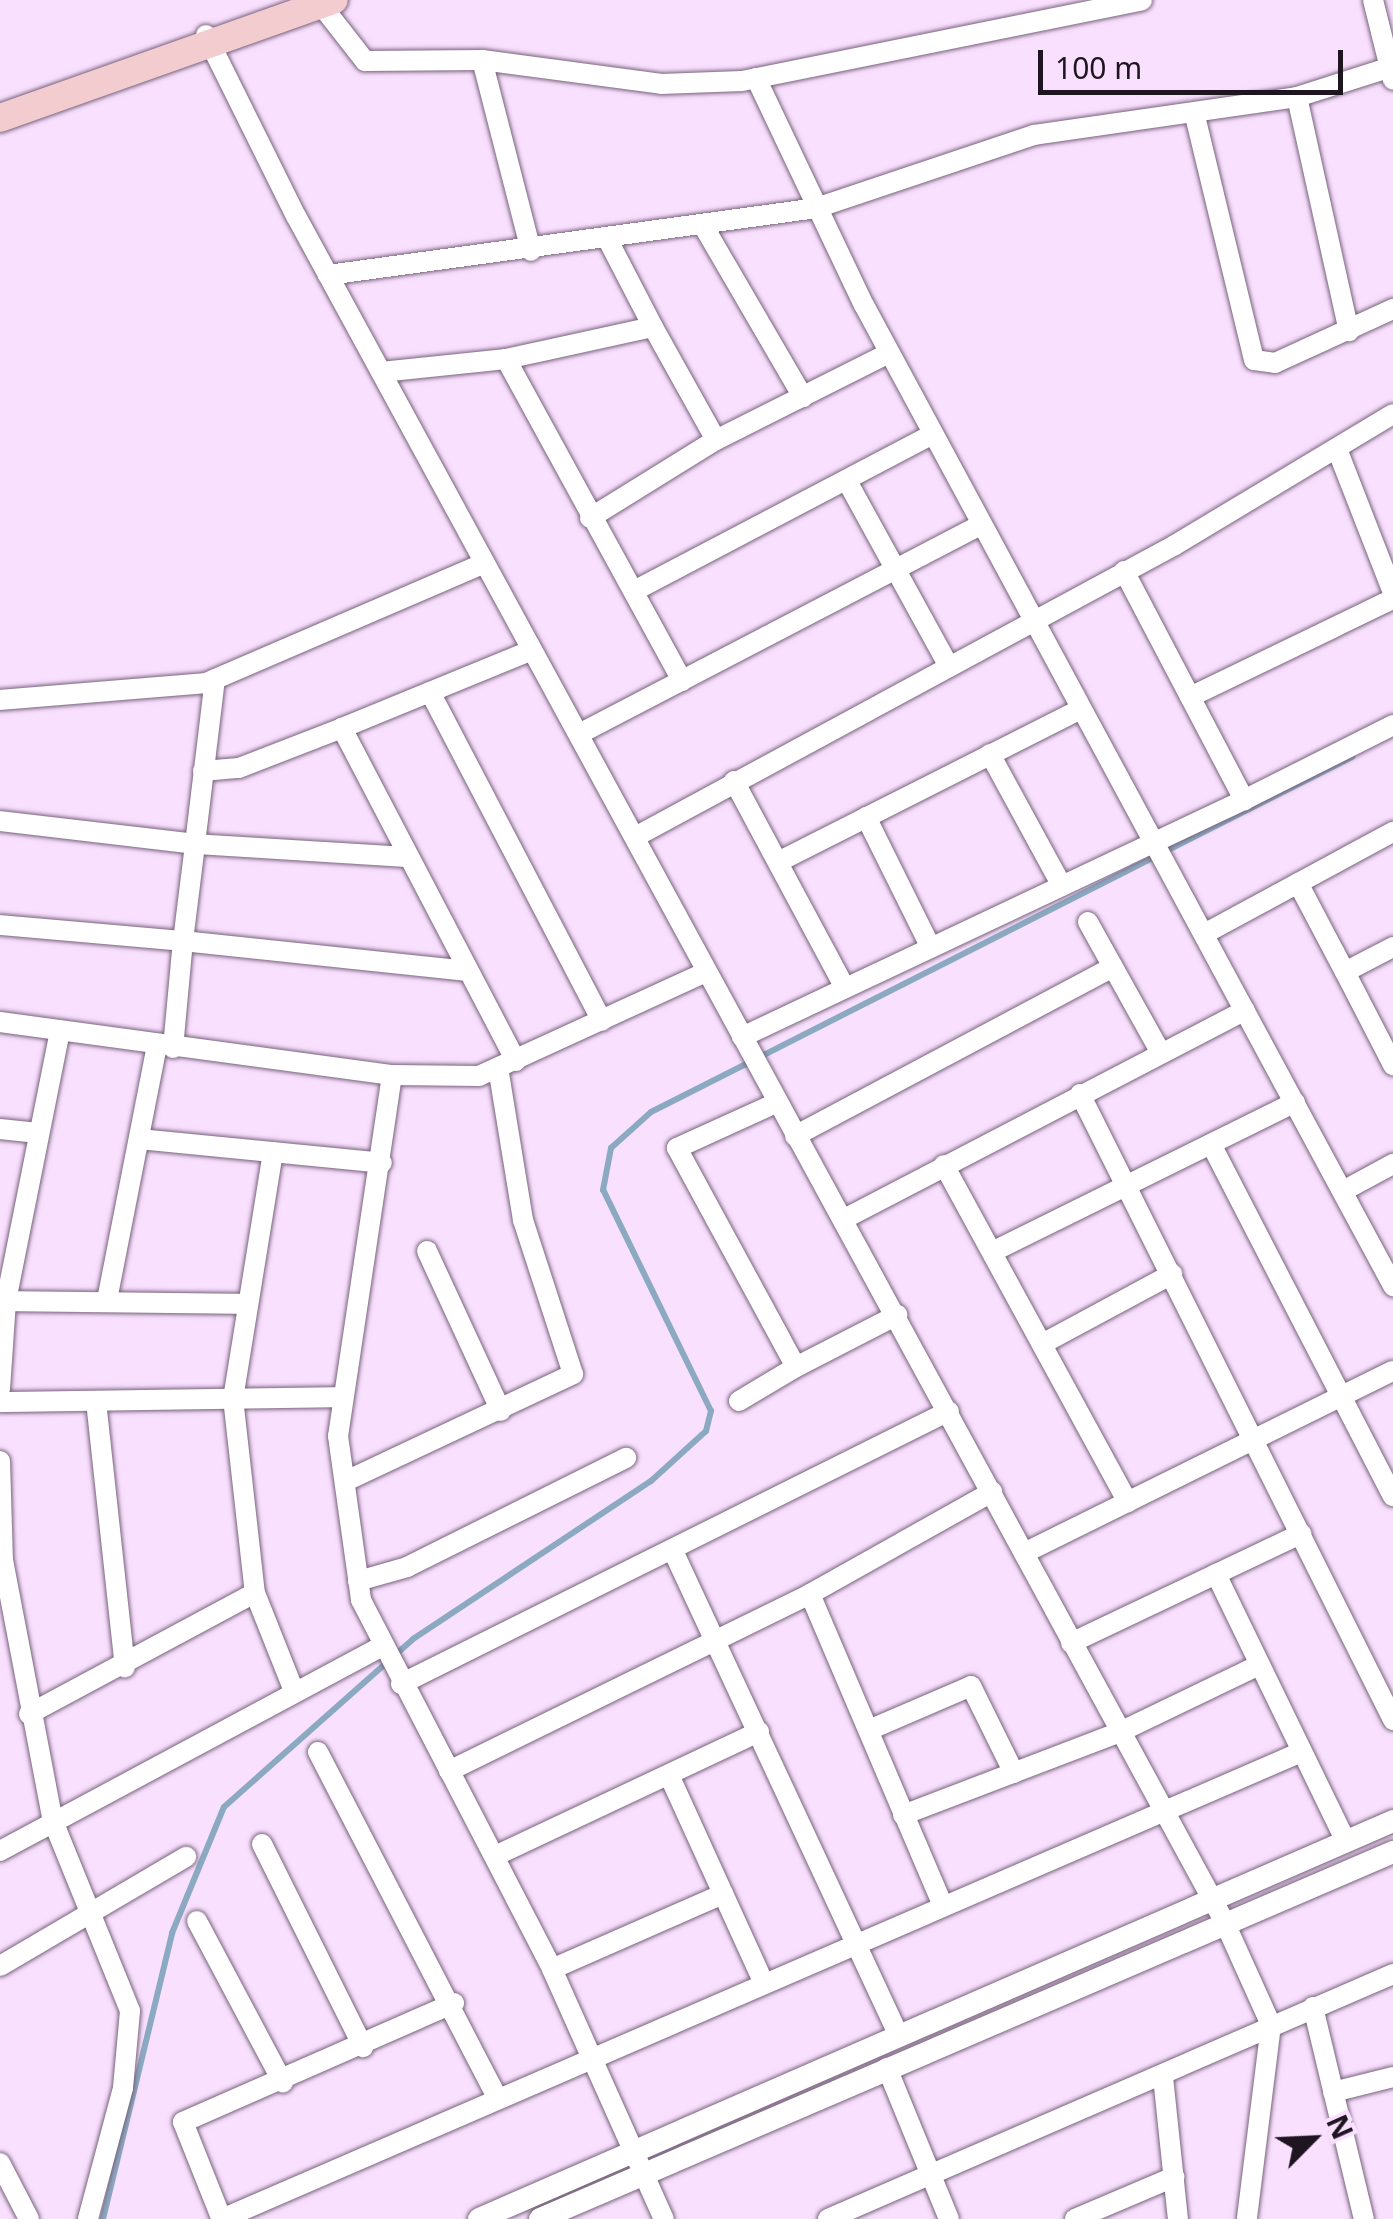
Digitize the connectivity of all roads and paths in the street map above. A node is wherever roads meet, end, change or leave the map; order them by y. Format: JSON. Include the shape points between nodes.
{"nodes":[{"id":1,"x":1142,"y":0,"type":"edge"},
{"id":2,"x":1373,"y":0,"type":"edge"},
{"id":3,"x":318,"y":2,"type":"edge"},
{"id":4,"x":1077,"y":6,"type":"edge"},
{"id":5,"x":208,"y":41,"type":"junction"},
{"id":6,"x":482,"y":60,"type":"junction"},
{"id":7,"x":1392,"y":74,"type":"edge"},
{"id":8,"x":756,"y":78,"type":"junction"},
{"id":9,"x":1297,"y":96,"type":"junction"},
{"id":10,"x":0,"y":100,"type":"edge"},
{"id":11,"x":1195,"y":116,"type":"junction"},
{"id":12,"x":0,"y":118,"type":"edge"},
{"id":13,"x":816,"y":208,"type":"junction"},
{"id":14,"x":704,"y":227,"type":"junction"},
{"id":15,"x":609,"y":242,"type":"junction"},
{"id":16,"x":532,"y":251,"type":"junction"},
{"id":17,"x":328,"y":275,"type":"junction"},
{"id":18,"x":1393,"y":309,"type":"edge"},
{"id":19,"x":653,"y":328,"type":"junction"},
{"id":20,"x":1349,"y":331,"type":"junction"},
{"id":21,"x":889,"y":354,"type":"junction"},
{"id":22,"x":506,"y":359,"type":"junction"},
{"id":23,"x":381,"y":372,"type":"junction"},
{"id":24,"x":803,"y":396,"type":"junction"},
{"id":25,"x":1393,"y":414,"type":"edge"},
{"id":26,"x":933,"y":434,"type":"junction"},
{"id":27,"x":716,"y":440,"type":"junction"},
{"id":28,"x":1337,"y":449,"type":"junction"},
{"id":29,"x":847,"y":482,"type":"junction"},
{"id":30,"x":590,"y":518,"type":"junction"},
{"id":31,"x":980,"y":525,"type":"junction"},
{"id":32,"x":484,"y":563,"type":"junction"},
{"id":33,"x":895,"y":568,"type":"junction"},
{"id":34,"x":1124,"y":571,"type":"junction"},
{"id":35,"x":634,"y":591,"type":"junction"},
{"id":36,"x":1393,"y":596,"type":"edge"},
{"id":37,"x":1030,"y":618,"type":"junction"},
{"id":38,"x":532,"y":650,"type":"junction"},
{"id":39,"x":947,"y":663,"type":"junction"},
{"id":40,"x":215,"y":679,"type":"junction"},
{"id":41,"x":682,"y":681,"type":"junction"},
{"id":42,"x":430,"y":692,"type":"junction"},
{"id":43,"x":1190,"y":697,"type":"junction"},
{"id":44,"x":0,"y":700,"type":"edge"},
{"id":45,"x":1080,"y":709,"type":"junction"},
{"id":46,"x":1393,"y":725,"type":"edge"},
{"id":47,"x":342,"y":728,"type":"junction"},
{"id":48,"x":579,"y":734,"type":"junction"},
{"id":49,"x":990,"y":754,"type":"junction"},
{"id":50,"x":204,"y":772,"type":"junction"},
{"id":51,"x":734,"y":781,"type":"junction"},
{"id":52,"x":1244,"y":800,"type":"junction"},
{"id":53,"x":866,"y":817,"type":"junction"},
{"id":54,"x":0,"y":821,"type":"edge"},
{"id":55,"x":1393,"y":832,"type":"edge"},
{"id":56,"x":635,"y":837,"type":"junction"},
{"id":57,"x":195,"y":844,"type":"junction"},
{"id":58,"x":1160,"y":852,"type":"junction"},
{"id":59,"x":409,"y":857,"type":"junction"},
{"id":60,"x":778,"y":862,"type":"junction"},
{"id":61,"x":1298,"y":883,"type":"junction"},
{"id":62,"x":1062,"y":886,"type":"junction"},
{"id":63,"x":1088,"y":922,"type":"dead end"},
{"id":64,"x":0,"y":925,"type":"edge"},
{"id":65,"x":1204,"y":934,"type":"junction"},
{"id":66,"x":183,"y":941,"type":"junction"},
{"id":67,"x":928,"y":942,"type":"junction"},
{"id":68,"x":1393,"y":946,"type":"edge"},
{"id":69,"x":1113,"y":967,"type":"junction"},
{"id":70,"x":467,"y":971,"type":"junction"},
{"id":71,"x":706,"y":972,"type":"junction"},
{"id":72,"x":1345,"y":972,"type":"junction"},
{"id":73,"x":844,"y":986,"type":"junction"},
{"id":74,"x":1244,"y":1010,"type":"junction"},
{"id":75,"x":602,"y":1020,"type":"junction"},
{"id":76,"x":0,"y":1022,"type":"edge"},
{"id":77,"x":60,"y":1030,"type":"junction"},
{"id":78,"x":165,"y":1048,"type":"junction"},
{"id":79,"x":1390,"y":1052,"type":"edge"},
{"id":80,"x":1160,"y":1053,"type":"junction"},
{"id":81,"x":750,"y":1054,"type":"junction"},
{"id":82,"x":507,"y":1065,"type":"junction"},
{"id":83,"x":392,"y":1075,"type":"junction"},
{"id":84,"x":1080,"y":1094,"type":"junction"},
{"id":85,"x":1295,"y":1102,"type":"junction"},
{"id":86,"x":776,"y":1103,"type":"junction"},
{"id":87,"x":0,"y":1129,"type":"edge"},
{"id":88,"x":36,"y":1133,"type":"junction"},
{"id":89,"x":795,"y":1136,"type":"junction"},
{"id":90,"x":139,"y":1139,"type":"junction"},
{"id":91,"x":1211,"y":1144,"type":"junction"},
{"id":92,"x":273,"y":1152,"type":"junction"},
{"id":93,"x":382,"y":1162,"type":"junction"},
{"id":94,"x":944,"y":1164,"type":"junction"},
{"id":95,"x":1393,"y":1164,"type":"edge"},
{"id":96,"x":1126,"y":1186,"type":"junction"},
{"id":97,"x":1343,"y":1192,"type":"junction"},
{"id":98,"x":844,"y":1219,"type":"junction"},
{"id":99,"x":9,"y":1235,"type":"edge"},
{"id":100,"x":427,"y":1250,"type":"dead end"},
{"id":101,"x":992,"y":1252,"type":"junction"},
{"id":102,"x":1172,"y":1274,"type":"junction"},
{"id":103,"x":1393,"y":1286,"type":"edge"},
{"id":104,"x":108,"y":1300,"type":"junction"},
{"id":105,"x":6,"y":1301,"type":"junction"},
{"id":106,"x":248,"y":1304,"type":"junction"},
{"id":107,"x":897,"y":1315,"type":"junction"},
{"id":108,"x":1,"y":1324,"type":"edge"},
{"id":109,"x":1042,"y":1344,"type":"junction"},
{"id":110,"x":796,"y":1367,"type":"junction"},
{"id":111,"x":1393,"y":1371,"type":"edge"},
{"id":112,"x":0,"y":1390,"type":"edge"},
{"id":113,"x":1344,"y":1396,"type":"junction"},
{"id":114,"x":342,"y":1397,"type":"junction"},
{"id":115,"x":233,"y":1398,"type":"junction"},
{"id":116,"x":96,"y":1400,"type":"junction"},
{"id":117,"x":739,"y":1400,"type":"dead end"},
{"id":118,"x":0,"y":1402,"type":"edge"},
{"id":119,"x":502,"y":1411,"type":"junction"},
{"id":120,"x":949,"y":1411,"type":"junction"},
{"id":121,"x":1255,"y":1441,"type":"junction"},
{"id":122,"x":626,"y":1458,"type":"dead end"},
{"id":123,"x":0,"y":1461,"type":"edge"},
{"id":124,"x":346,"y":1482,"type":"junction"},
{"id":125,"x":992,"y":1492,"type":"junction"},
{"id":126,"x":1393,"y":1496,"type":"edge"},
{"id":127,"x":1128,"y":1502,"type":"junction"},
{"id":128,"x":1301,"y":1534,"type":"junction"},
{"id":129,"x":1,"y":1535,"type":"edge"},
{"id":130,"x":674,"y":1553,"type":"junction"},
{"id":131,"x":1024,"y":1553,"type":"junction"},
{"id":132,"x":1216,"y":1574,"type":"junction"},
{"id":133,"x":358,"y":1582,"type":"junction"},
{"id":134,"x":255,"y":1592,"type":"junction"},
{"id":135,"x":810,"y":1594,"type":"junction"},
{"id":136,"x":717,"y":1640,"type":"junction"},
{"id":137,"x":1071,"y":1644,"type":"junction"},
{"id":138,"x":1259,"y":1664,"type":"junction"},
{"id":139,"x":391,"y":1666,"type":"junction"},
{"id":140,"x":125,"y":1667,"type":"junction"},
{"id":141,"x":294,"y":1692,"type":"junction"},
{"id":142,"x":30,"y":1714,"type":"junction"},
{"id":143,"x":1392,"y":1717,"type":"edge"},
{"id":144,"x":870,"y":1730,"type":"junction"},
{"id":145,"x":759,"y":1732,"type":"junction"},
{"id":146,"x":1118,"y":1733,"type":"junction"},
{"id":147,"x":318,"y":1752,"type":"dead end"},
{"id":148,"x":1301,"y":1752,"type":"junction"},
{"id":149,"x":449,"y":1771,"type":"junction"},
{"id":150,"x":1014,"y":1772,"type":"junction"},
{"id":151,"x":669,"y":1775,"type":"junction"},
{"id":152,"x":1160,"y":1814,"type":"junction"},
{"id":153,"x":903,"y":1815,"type":"junction"},
{"id":154,"x":53,"y":1821,"type":"junction"},
{"id":155,"x":1393,"y":1821,"type":"edge"},
{"id":156,"x":1346,"y":1842,"type":"junction"},
{"id":157,"x":262,"y":1844,"type":"dead end"},
{"id":158,"x":0,"y":1851,"type":"edge"},
{"id":159,"x":1393,"y":1852,"type":"edge"},
{"id":160,"x":495,"y":1856,"type":"junction"},
{"id":161,"x":186,"y":1857,"type":"dead end"},
{"id":162,"x":723,"y":1894,"type":"junction"},
{"id":163,"x":1212,"y":1901,"type":"junction"},
{"id":164,"x":942,"y":1906,"type":"junction"},
{"id":165,"x":92,"y":1911,"type":"junction"},
{"id":166,"x":197,"y":1920,"type":"dead end"},
{"id":167,"x":1226,"y":1923,"type":"junction"},
{"id":168,"x":853,"y":1944,"type":"junction"},
{"id":169,"x":0,"y":1966,"type":"edge"},
{"id":170,"x":552,"y":1969,"type":"junction"},
{"id":171,"x":1393,"y":1974,"type":"edge"},
{"id":172,"x":764,"y":1983,"type":"junction"},
{"id":173,"x":454,"y":2003,"type":"junction"},
{"id":174,"x":1314,"y":2007,"type":"junction"},
{"id":175,"x":1271,"y":2025,"type":"junction"},
{"id":176,"x":898,"y":2034,"type":"junction"},
{"id":177,"x":363,"y":2047,"type":"junction"},
{"id":178,"x":592,"y":2057,"type":"junction"},
{"id":179,"x":887,"y":2068,"type":"junction"},
{"id":180,"x":1393,"y":2076,"type":"edge"},
{"id":181,"x":1163,"y":2077,"type":"junction"},
{"id":182,"x":283,"y":2084,"type":"junction"},
{"id":183,"x":1332,"y":2092,"type":"junction"},
{"id":184,"x":497,"y":2098,"type":"junction"},
{"id":185,"x":634,"y":2151,"type":"junction"},
{"id":186,"x":0,"y":2164,"type":"edge"},
{"id":187,"x":931,"y":2172,"type":"junction"},
{"id":188,"x":645,"y":2173,"type":"junction"},
{"id":189,"x":1174,"y":2177,"type":"junction"},
{"id":190,"x":221,"y":2217,"type":"edge"},
{"id":191,"x":836,"y":2217,"type":"edge"},
{"id":192,"x":29,"y":2219,"type":"edge"},
{"id":193,"x":88,"y":2219,"type":"edge"},
{"id":194,"x":479,"y":2219,"type":"edge"},
{"id":195,"x":540,"y":2219,"type":"edge"},
{"id":196,"x":664,"y":2219,"type":"edge"},
{"id":197,"x":949,"y":2219,"type":"edge"},
{"id":198,"x":1075,"y":2219,"type":"edge"},
{"id":199,"x":1178,"y":2219,"type":"edge"},
{"id":200,"x":1247,"y":2219,"type":"edge"},
{"id":201,"x":1364,"y":2219,"type":"edge"}],
"edges":[{"from":1,"to":4,"type":"street"},
{"from":2,"to":7,"type":"street"},
{"from":3,"to":5,"type":"main road"},
{"from":3,"to":6,"type":"street","via":[[365,60]]},
{"from":4,"to":8,"type":"street"},
{"from":5,"to":10,"type":"main road"},
{"from":5,"to":12,"type":"main road"},
{"from":5,"to":17,"type":"street"},
{"from":6,"to":8,"type":"street","via":[[661,84]]},
{"from":6,"to":16,"type":"street"},
{"from":7,"to":9,"type":"street"},
{"from":8,"to":13,"type":"street"},
{"from":9,"to":11,"type":"street"},
{"from":9,"to":20,"type":"street"},
{"from":11,"to":13,"type":"street","via":[[1067,127]]},
{"from":11,"to":20,"type":"street","via":[[1254,360],[1275,363]]},
{"from":13,"to":14,"type":"street"},
{"from":13,"to":21,"type":"street"},
{"from":14,"to":15,"type":"street"},
{"from":14,"to":24,"type":"street"},
{"from":15,"to":16,"type":"street"},
{"from":15,"to":19,"type":"street"},
{"from":16,"to":17,"type":"street"},
{"from":17,"to":23,"type":"street"},
{"from":18,"to":20,"type":"street"},
{"from":19,"to":22,"type":"street"},
{"from":19,"to":27,"type":"street"},
{"from":21,"to":24,"type":"street"},
{"from":21,"to":26,"type":"street"},
{"from":22,"to":23,"type":"street"},
{"from":22,"to":30,"type":"street"},
{"from":23,"to":32,"type":"street"},
{"from":24,"to":27,"type":"street"},
{"from":25,"to":28,"type":"street"},
{"from":26,"to":29,"type":"street"},
{"from":26,"to":31,"type":"street"},
{"from":27,"to":30,"type":"street"},
{"from":28,"to":34,"type":"street"},
{"from":28,"to":36,"type":"street"},
{"from":29,"to":33,"type":"street"},
{"from":29,"to":35,"type":"street"},
{"from":30,"to":35,"type":"street"},
{"from":31,"to":33,"type":"street"},
{"from":31,"to":37,"type":"street"},
{"from":32,"to":38,"type":"street"},
{"from":32,"to":40,"type":"street"},
{"from":33,"to":39,"type":"street"},
{"from":33,"to":41,"type":"street"},
{"from":34,"to":37,"type":"street"},
{"from":34,"to":43,"type":"street"},
{"from":35,"to":41,"type":"street"},
{"from":36,"to":43,"type":"street"},
{"from":37,"to":39,"type":"street"},
{"from":37,"to":45,"type":"street"},
{"from":38,"to":42,"type":"street"},
{"from":38,"to":48,"type":"street"},
{"from":39,"to":51,"type":"street"},
{"from":40,"to":44,"type":"street"},
{"from":40,"to":50,"type":"street"},
{"from":41,"to":48,"type":"street"},
{"from":42,"to":47,"type":"street"},
{"from":42,"to":75,"type":"street"},
{"from":43,"to":52,"type":"street"},
{"from":45,"to":49,"type":"street"},
{"from":45,"to":58,"type":"street"},
{"from":46,"to":52,"type":"street"},
{"from":47,"to":50,"type":"street","via":[[239,768]]},
{"from":47,"to":59,"type":"street"},
{"from":48,"to":56,"type":"street"},
{"from":49,"to":53,"type":"street"},
{"from":49,"to":62,"type":"street"},
{"from":50,"to":57,"type":"street"},
{"from":51,"to":56,"type":"street"},
{"from":51,"to":60,"type":"street"},
{"from":52,"to":58,"type":"street"},
{"from":53,"to":60,"type":"street"},
{"from":53,"to":67,"type":"street"},
{"from":54,"to":57,"type":"street"},
{"from":55,"to":61,"type":"street"},
{"from":56,"to":71,"type":"street"},
{"from":57,"to":59,"type":"street"},
{"from":57,"to":66,"type":"street"},
{"from":58,"to":62,"type":"street"},
{"from":58,"to":65,"type":"street"},
{"from":59,"to":70,"type":"street"},
{"from":60,"to":73,"type":"street"},
{"from":61,"to":65,"type":"street"},
{"from":61,"to":72,"type":"street"},
{"from":62,"to":67,"type":"street"},
{"from":63,"to":69,"type":"street"},
{"from":64,"to":66,"type":"street"},
{"from":65,"to":74,"type":"street"},
{"from":66,"to":70,"type":"street"},
{"from":66,"to":78,"type":"street"},
{"from":67,"to":73,"type":"street"},
{"from":68,"to":72,"type":"street"},
{"from":69,"to":80,"type":"street"},
{"from":69,"to":89,"type":"street"},
{"from":70,"to":82,"type":"street"},
{"from":71,"to":75,"type":"street"},
{"from":71,"to":81,"type":"street"},
{"from":72,"to":79,"type":"street"},
{"from":73,"to":81,"type":"street"},
{"from":74,"to":80,"type":"street"},
{"from":74,"to":85,"type":"street"},
{"from":75,"to":82,"type":"street"},
{"from":76,"to":77,"type":"street"},
{"from":77,"to":78,"type":"street"},
{"from":77,"to":88,"type":"street"},
{"from":78,"to":83,"type":"street"},
{"from":78,"to":90,"type":"street"},
{"from":80,"to":84,"type":"street"},
{"from":81,"to":86,"type":"street"},
{"from":82,"to":83,"type":"street"},
{"from":82,"to":119,"type":"street","via":[[523,1220],[574,1362],[566,1383]]},
{"from":83,"to":93,"type":"street"},
{"from":84,"to":94,"type":"street"},
{"from":84,"to":96,"type":"street"},
{"from":85,"to":91,"type":"street"},
{"from":85,"to":97,"type":"street"},
{"from":86,"to":89,"type":"street"},
{"from":86,"to":110,"type":"street","via":[[676,1148]]},
{"from":87,"to":88,"type":"street"},
{"from":88,"to":99,"type":"street"},
{"from":89,"to":98,"type":"street"},
{"from":90,"to":92,"type":"street"},
{"from":90,"to":104,"type":"street"},
{"from":91,"to":96,"type":"street"},
{"from":91,"to":113,"type":"street"},
{"from":92,"to":93,"type":"street"},
{"from":92,"to":106,"type":"street"},
{"from":93,"to":114,"type":"street"},
{"from":94,"to":98,"type":"street"},
{"from":94,"to":101,"type":"street"},
{"from":95,"to":97,"type":"street"},
{"from":96,"to":101,"type":"street"},
{"from":96,"to":102,"type":"street"},
{"from":97,"to":103,"type":"street"},
{"from":98,"to":107,"type":"street"},
{"from":99,"to":105,"type":"street"},
{"from":100,"to":119,"type":"street"},
{"from":101,"to":109,"type":"street"},
{"from":102,"to":109,"type":"street"},
{"from":102,"to":121,"type":"street"},
{"from":104,"to":105,"type":"street"},
{"from":104,"to":106,"type":"street"},
{"from":105,"to":108,"type":"street"},
{"from":106,"to":115,"type":"street"},
{"from":107,"to":110,"type":"street"},
{"from":107,"to":120,"type":"street"},
{"from":108,"to":112,"type":"street"},
{"from":109,"to":127,"type":"street"},
{"from":110,"to":117,"type":"street"},
{"from":111,"to":113,"type":"street"},
{"from":113,"to":121,"type":"street"},
{"from":113,"to":126,"type":"street"},
{"from":114,"to":115,"type":"street"},
{"from":114,"to":124,"type":"street"},
{"from":115,"to":116,"type":"street"},
{"from":115,"to":134,"type":"street"},
{"from":116,"to":118,"type":"street"},
{"from":116,"to":140,"type":"street"},
{"from":119,"to":124,"type":"street"},
{"from":120,"to":125,"type":"street"},
{"from":120,"to":130,"type":"street"},
{"from":121,"to":127,"type":"street"},
{"from":121,"to":128,"type":"street"},
{"from":122,"to":133,"type":"street","via":[[408,1567]]},
{"from":123,"to":129,"type":"street"},
{"from":124,"to":133,"type":"street"},
{"from":125,"to":131,"type":"street"},
{"from":125,"to":135,"type":"street"},
{"from":127,"to":131,"type":"street"},
{"from":128,"to":132,"type":"street"},
{"from":128,"to":143,"type":"street"},
{"from":129,"to":142,"type":"street"},
{"from":130,"to":136,"type":"street"},
{"from":130,"to":139,"type":"street"},
{"from":131,"to":137,"type":"street"},
{"from":132,"to":137,"type":"street"},
{"from":132,"to":138,"type":"street"},
{"from":133,"to":139,"type":"street"},
{"from":134,"to":140,"type":"street"},
{"from":134,"to":141,"type":"street"},
{"from":135,"to":136,"type":"street"},
{"from":135,"to":144,"type":"street"},
{"from":136,"to":145,"type":"street"},
{"from":136,"to":149,"type":"street"},
{"from":137,"to":146,"type":"street"},
{"from":138,"to":146,"type":"street"},
{"from":138,"to":148,"type":"street"},
{"from":139,"to":141,"type":"street"},
{"from":139,"to":149,"type":"street"},
{"from":140,"to":142,"type":"street"},
{"from":141,"to":154,"type":"street"},
{"from":142,"to":154,"type":"street"},
{"from":144,"to":150,"type":"street","via":[[971,1686]]},
{"from":144,"to":153,"type":"street"},
{"from":145,"to":151,"type":"street"},
{"from":145,"to":168,"type":"street"},
{"from":146,"to":150,"type":"street"},
{"from":146,"to":152,"type":"street"},
{"from":147,"to":173,"type":"street"},
{"from":148,"to":152,"type":"street"},
{"from":148,"to":156,"type":"street"},
{"from":149,"to":160,"type":"street"},
{"from":150,"to":153,"type":"street"},
{"from":151,"to":160,"type":"street"},
{"from":151,"to":162,"type":"street"},
{"from":152,"to":163,"type":"street"},
{"from":152,"to":164,"type":"street"},
{"from":153,"to":164,"type":"street"},
{"from":154,"to":158,"type":"street"},
{"from":154,"to":165,"type":"street"},
{"from":155,"to":156,"type":"street"},
{"from":156,"to":163,"type":"street"},
{"from":157,"to":177,"type":"street"},
{"from":159,"to":167,"type":"street"},
{"from":160,"to":170,"type":"street"},
{"from":161,"to":165,"type":"street"},
{"from":162,"to":170,"type":"street"},
{"from":162,"to":172,"type":"street"},
{"from":163,"to":167,"type":"street"},
{"from":163,"to":176,"type":"street"},
{"from":164,"to":168,"type":"street"},
{"from":165,"to":169,"type":"street"},
{"from":165,"to":193,"type":"street","via":[[132,2032]]},
{"from":166,"to":182,"type":"street"},
{"from":167,"to":175,"type":"street"},
{"from":167,"to":179,"type":"street"},
{"from":168,"to":172,"type":"street"},
{"from":168,"to":176,"type":"street"},
{"from":170,"to":178,"type":"street"},
{"from":171,"to":174,"type":"street"},
{"from":172,"to":178,"type":"street"},
{"from":173,"to":177,"type":"street"},
{"from":173,"to":184,"type":"street"},
{"from":174,"to":175,"type":"street"},
{"from":174,"to":183,"type":"street"},
{"from":175,"to":181,"type":"street"},
{"from":175,"to":200,"type":"street"},
{"from":176,"to":185,"type":"street"},
{"from":177,"to":182,"type":"street"},
{"from":178,"to":184,"type":"street"},
{"from":178,"to":185,"type":"street"},
{"from":179,"to":187,"type":"street"},
{"from":179,"to":188,"type":"street"},
{"from":180,"to":183,"type":"street"},
{"from":181,"to":187,"type":"street"},
{"from":181,"to":189,"type":"street"},
{"from":182,"to":190,"type":"street","via":[[183,2122]]},
{"from":183,"to":201,"type":"street"},
{"from":184,"to":190,"type":"street"},
{"from":185,"to":188,"type":"street"},
{"from":185,"to":194,"type":"street"},
{"from":186,"to":192,"type":"street"},
{"from":187,"to":191,"type":"street"},
{"from":187,"to":197,"type":"street"},
{"from":188,"to":195,"type":"street"},
{"from":188,"to":196,"type":"street"},
{"from":189,"to":198,"type":"street"},
{"from":189,"to":199,"type":"street"}]}
